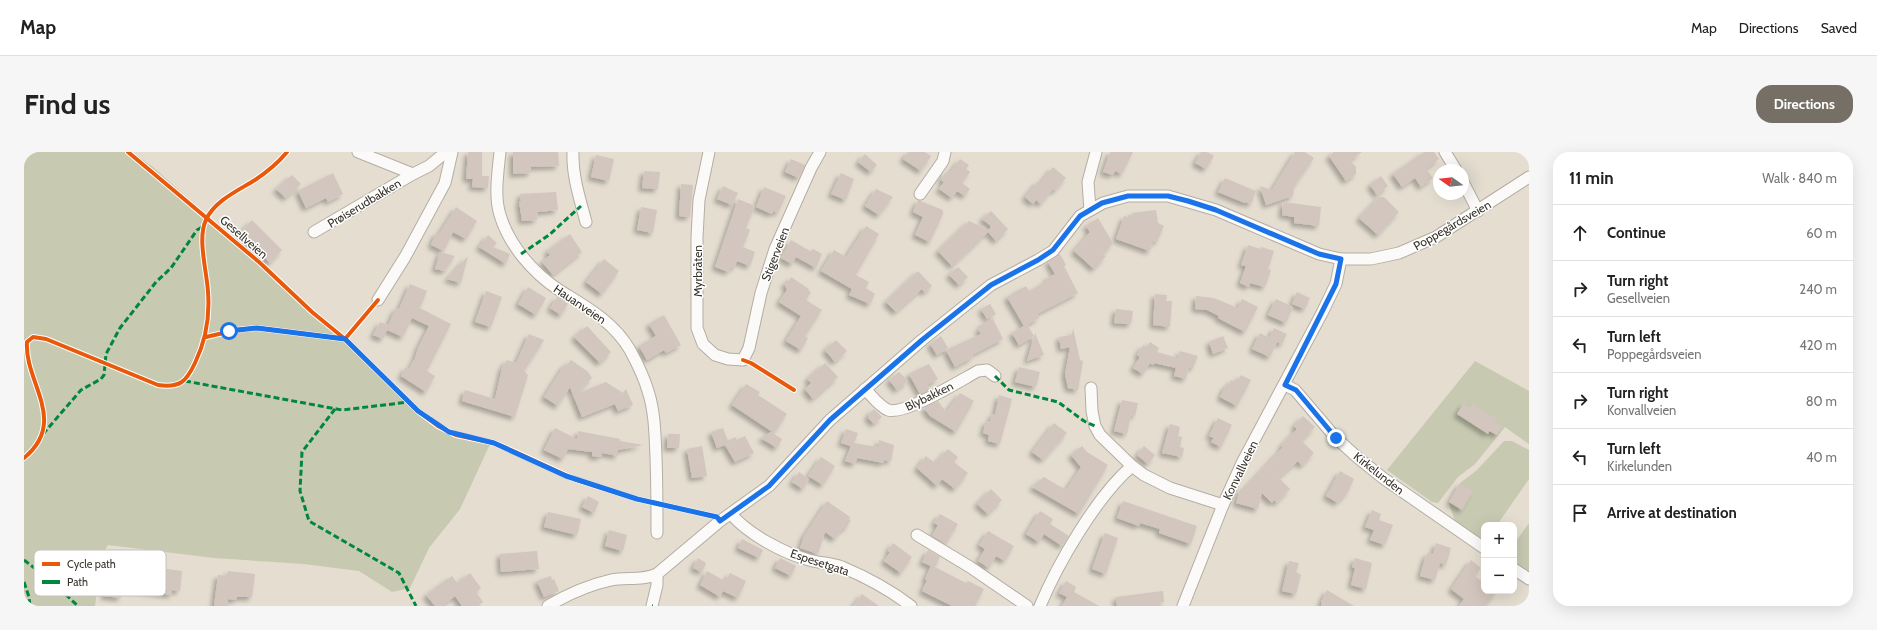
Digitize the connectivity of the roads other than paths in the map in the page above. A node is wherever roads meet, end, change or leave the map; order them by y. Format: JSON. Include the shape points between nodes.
{"nodes":[{"id":1,"x":358,"y":152,"type":"edge"},
{"id":2,"x":446,"y":152,"type":"edge"},
{"id":3,"x":452,"y":152,"type":"edge"},
{"id":4,"x":500,"y":152,"type":"edge"},
{"id":5,"x":573,"y":152,"type":"edge"},
{"id":6,"x":709,"y":152,"type":"edge"},
{"id":7,"x":820,"y":152,"type":"edge"},
{"id":8,"x":945,"y":152,"type":"edge"},
{"id":9,"x":1096,"y":152,"type":"edge"},
{"id":10,"x":1445,"y":152,"type":"edge"},
{"id":11,"x":1452,"y":164,"type":"edge"},
{"id":12,"x":413,"y":174,"type":"junction"},
{"id":13,"x":1529,"y":177,"type":"edge"},
{"id":14,"x":920,"y":194,"type":"dead end"},
{"id":15,"x":1469,"y":194,"type":"edge"},
{"id":16,"x":1090,"y":210,"type":"junction"},
{"id":17,"x":1478,"y":211,"type":"junction"},
{"id":18,"x":586,"y":222,"type":"dead end"},
{"id":19,"x":314,"y":232,"type":"dead end"},
{"id":20,"x":1341,"y":259,"type":"junction"},
{"id":21,"x":378,"y":300,"type":"dead end"},
{"id":22,"x":743,"y":360,"type":"joint"},
{"id":23,"x":995,"y":376,"type":"dead end"},
{"id":24,"x":1285,"y":385,"type":"junction"},
{"id":25,"x":1092,"y":388,"type":"dead end"},
{"id":26,"x":865,"y":389,"type":"junction"},
{"id":27,"x":1132,"y":466,"type":"junction"},
{"id":28,"x":1223,"y":505,"type":"junction"},
{"id":29,"x":731,"y":514,"type":"junction"},
{"id":30,"x":657,"y":533,"type":"dead end"},
{"id":31,"x":917,"y":535,"type":"dead end"},
{"id":32,"x":1481,"y":546,"type":"edge"},
{"id":33,"x":1517,"y":571,"type":"edge"},
{"id":34,"x":657,"y":574,"type":"junction"},
{"id":35,"x":1529,"y":579,"type":"edge"},
{"id":36,"x":548,"y":606,"type":"edge"},
{"id":37,"x":652,"y":606,"type":"edge"},
{"id":38,"x":911,"y":606,"type":"edge"},
{"id":39,"x":1027,"y":606,"type":"edge"},
{"id":40,"x":1040,"y":606,"type":"edge"},
{"id":41,"x":1183,"y":606,"type":"edge"}],
"edges":[{"from":1,"to":12,"type":"street","name":"Prøiserudbakken"},
{"from":2,"to":12,"type":"street","name":"Prøiserudbakken","via":[[429,166]]},
{"from":3,"to":21,"type":"street","via":[[445,183],[405,258]]},
{"from":4,"to":30,"type":"street","name":"Hauanveien","via":[[500,215],[522,256],[544,280],[583,303],[608,323],[621,337],[641,372],[649,392],[653,421]]},
{"from":5,"to":18,"type":"street","via":[[577,191]]},
{"from":6,"to":22,"type":"street","name":"Myrbråten","via":[[699,200],[697,328],[703,344],[711,352],[721,357]]},
{"from":7,"to":22,"type":"street","name":"Stigerveien","via":[[775,250],[761,293],[752,338]]},
{"from":8,"to":14,"type":"street","via":[[943,162]]},
{"from":9,"to":16,"type":"street","via":[[1088,182]]},
{"from":10,"to":11,"type":"street"},
{"from":12,"to":19,"type":"street","name":"Prøiserudbakken"},
{"from":13,"to":17,"type":"street","name":"Poppegårdsveien"},
{"from":15,"to":17,"type":"street"},
{"from":16,"to":20,"type":"street","name":"Poppegårdsveien","via":[[1102,203],[1128,196],[1168,196],[1216,210],[1314,252]]},
{"from":16,"to":26,"type":"street","name":"Poppegårdsveien","via":[[1080,216],[1053,250],[972,299]]},
{"from":17,"to":20,"type":"street","name":"Poppegårdsveien","via":[[1436,237],[1399,253],[1371,259]]},
{"from":20,"to":24,"type":"street","name":"Konvallveien","via":[[1336,284]]},
{"from":23,"to":26,"type":"street","name":"Blybakken","via":[[987,370],[978,371],[910,407],[895,411],[883,407]]},
{"from":24,"to":28,"type":"street","name":"Konvallveien"},
{"from":24,"to":32,"type":"street","name":"Kirkelunden","via":[[1296,390],[1336,438],[1357,457]]},
{"from":25,"to":27,"type":"street","via":[[1092,412],[1100,436]]},
{"from":26,"to":29,"type":"street","name":"Poppegårdsveien","via":[[830,420],[769,486]]},
{"from":27,"to":28,"type":"street","name":"Konvallveien","via":[[1170,488]]},
{"from":27,"to":40,"type":"street","via":[[1105,495],[1084,526]]},
{"from":28,"to":41,"type":"street"},
{"from":29,"to":34,"type":"street","name":"Poppegårdsveien"},
{"from":29,"to":38,"type":"street","name":"Espesetgata","via":[[745,528],[772,544],[802,557],[841,567],[886,588]]},
{"from":31,"to":39,"type":"street"},
{"from":33,"to":35,"type":"street"},
{"from":34,"to":36,"type":"street","via":[[596,585],[577,591]]},
{"from":34,"to":37,"type":"street"}]}
